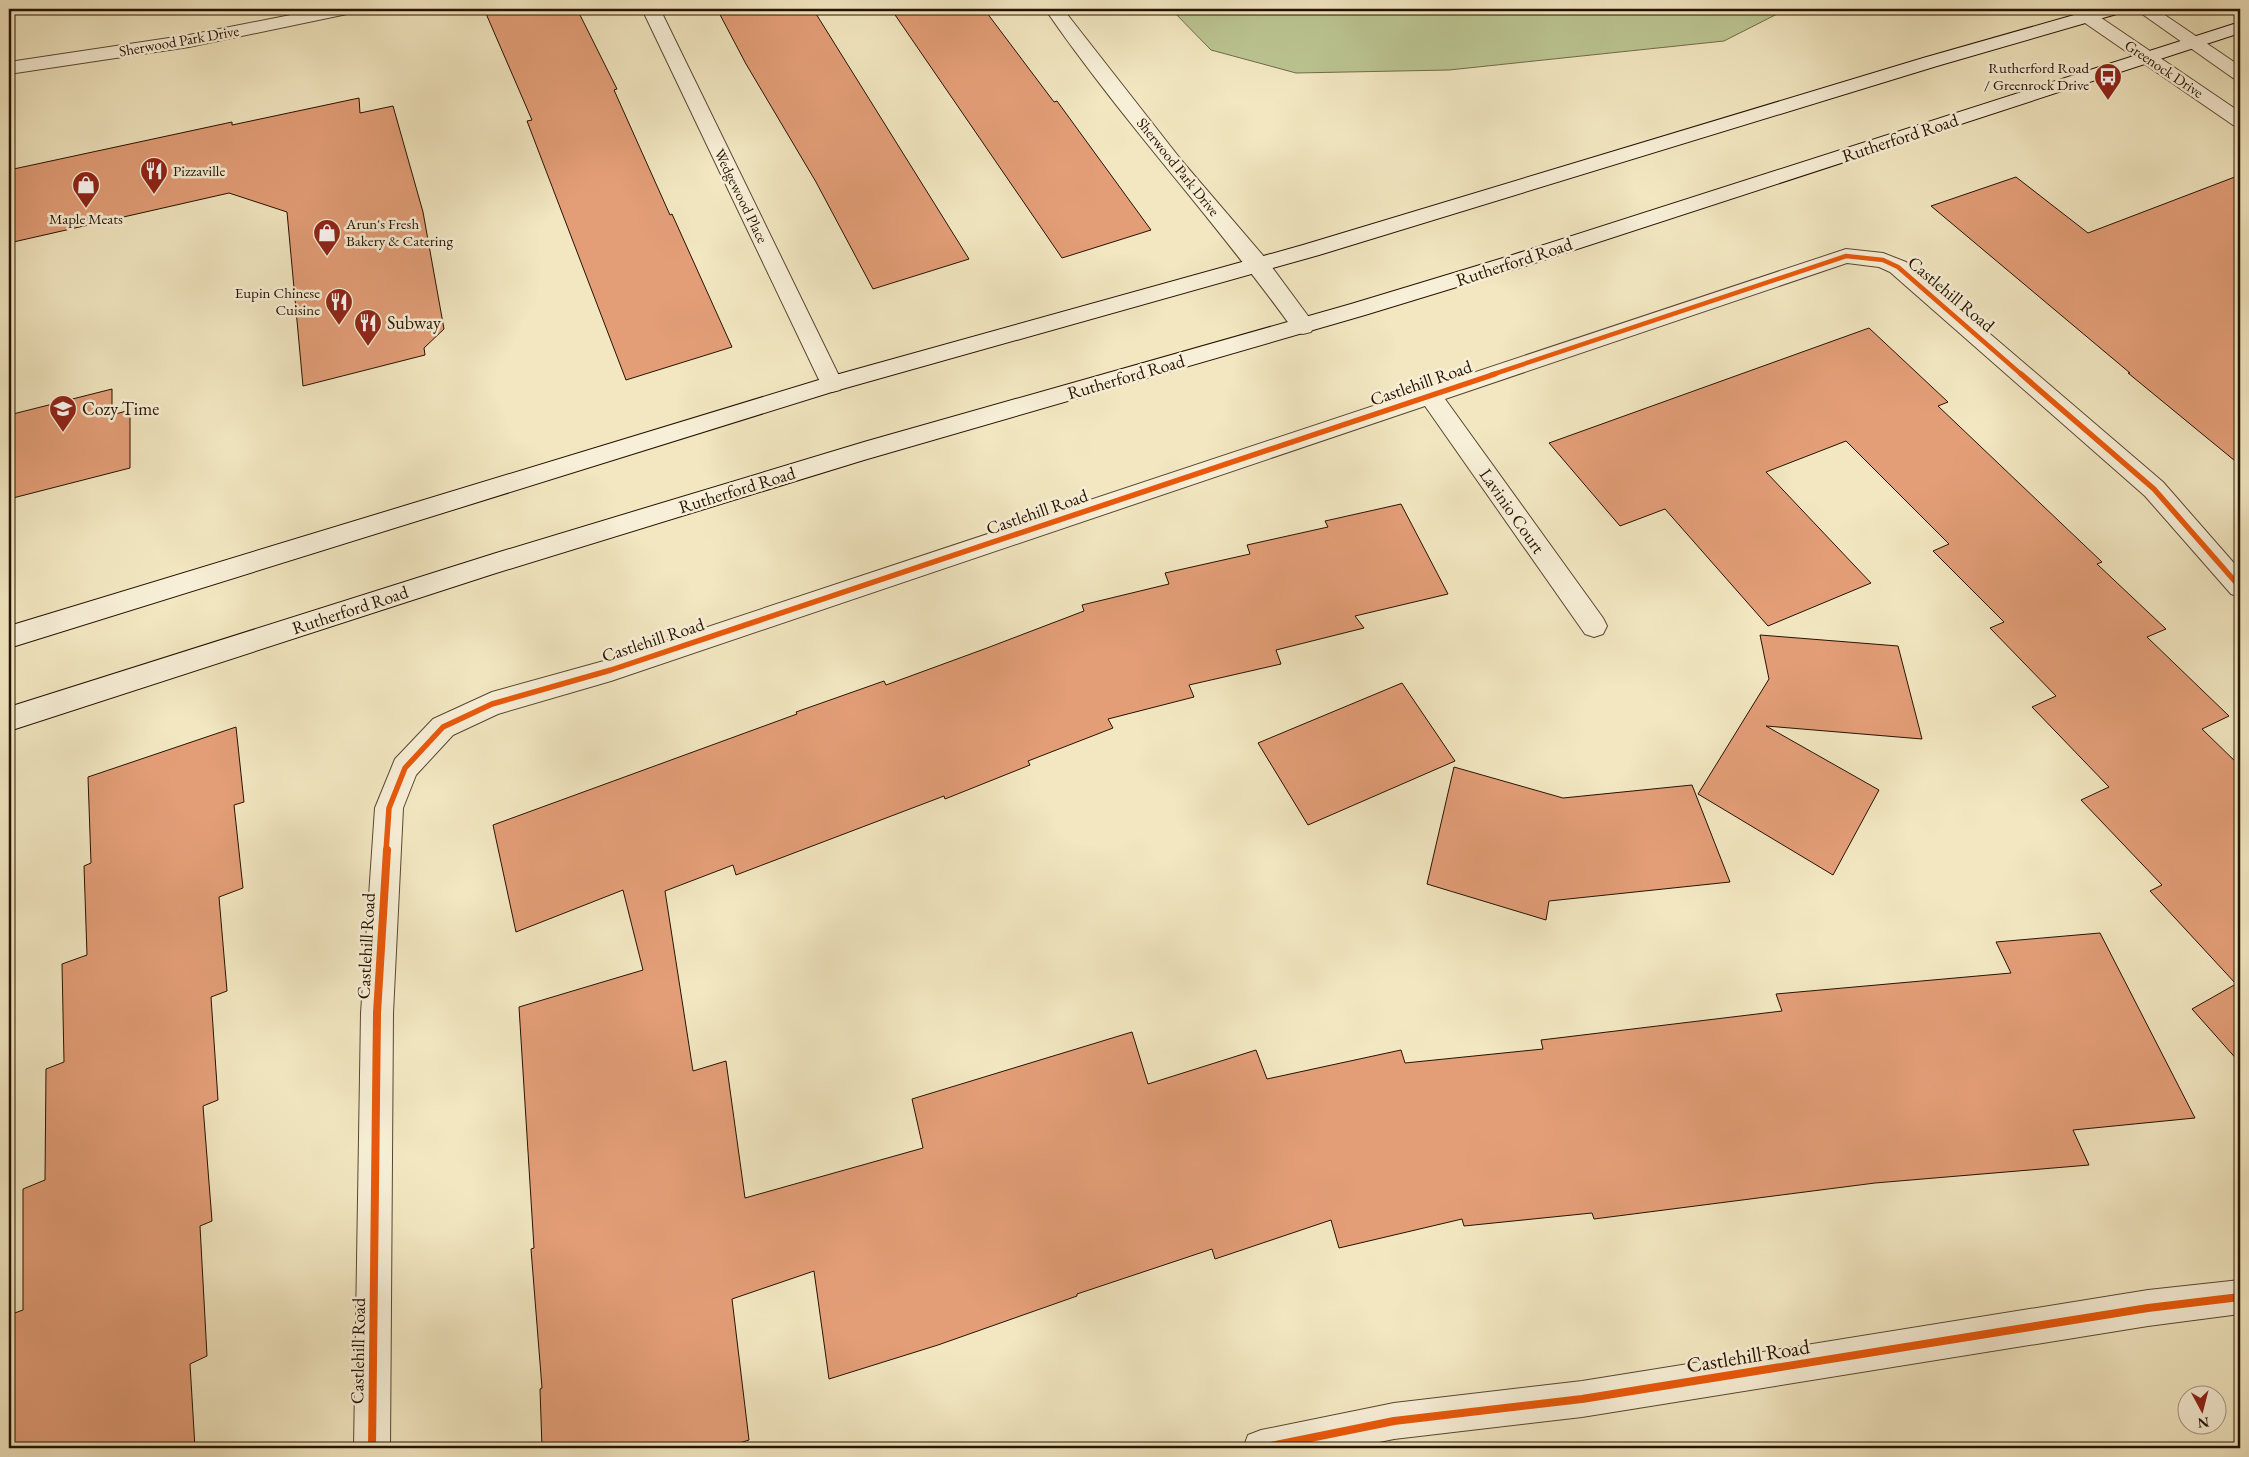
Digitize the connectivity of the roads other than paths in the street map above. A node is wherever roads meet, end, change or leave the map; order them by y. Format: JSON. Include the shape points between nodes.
{"nodes":[{"id":1,"x":348,"y":9,"type":"edge"},
{"id":2,"x":651,"y":9,"type":"edge"},
{"id":3,"x":1054,"y":9,"type":"edge"},
{"id":4,"x":2114,"y":9,"type":"edge"},
{"id":5,"x":2144,"y":9,"type":"edge"},
{"id":6,"x":2088,"y":16,"type":"junction"},
{"id":7,"x":2240,"y":26,"type":"edge"},
{"id":8,"x":2193,"y":42,"type":"junction"},
{"id":9,"x":2147,"y":57,"type":"junction"},
{"id":10,"x":9,"y":68,"type":"edge"},
{"id":11,"x":2240,"y":74,"type":"edge"},
{"id":12,"x":2240,"y":121,"type":"edge"},
{"id":13,"x":1258,"y":264,"type":"junction"},
{"id":14,"x":1303,"y":326,"type":"junction"},
{"id":15,"x":832,"y":384,"type":"junction"},
{"id":16,"x":1430,"y":396,"type":"junction"},
{"id":17,"x":2240,"y":587,"type":"edge"},
{"id":18,"x":1594,"y":626,"type":"dead end"},
{"id":19,"x":9,"y":636,"type":"edge"},
{"id":20,"x":9,"y":719,"type":"edge"},
{"id":21,"x":2240,"y":1297,"type":"edge"},
{"id":22,"x":372,"y":1448,"type":"edge"},
{"id":23,"x":1261,"y":1448,"type":"edge"}],
"edges":[{"from":1,"to":10,"type":"street","name":"Sherwood Park Drive","via":[[189,41]]},
{"from":2,"to":15,"type":"street","name":"Wedgewood Place"},
{"from":3,"to":13,"type":"street","name":"Sherwood Park Drive","via":[[1175,166]]},
{"from":4,"to":6,"type":"street"},
{"from":5,"to":8,"type":"street"},
{"from":6,"to":9,"type":"street","name":"Greenock Drive"},
{"from":6,"to":13,"type":"street"},
{"from":7,"to":8,"type":"street","name":"Rutherford Road"},
{"from":8,"to":9,"type":"street","name":"Rutherford Road"},
{"from":8,"to":11,"type":"street"},
{"from":9,"to":12,"type":"street","name":"Greenock Drive"},
{"from":9,"to":14,"type":"street","name":"Rutherford Road","via":[[1502,266]]},
{"from":13,"to":14,"type":"street","name":"Sherwood Park Drive"},
{"from":13,"to":15,"type":"street"},
{"from":14,"to":20,"type":"street","name":"Rutherford Road","via":[[864,452],[493,564]]},
{"from":15,"to":19,"type":"street"},
{"from":16,"to":17,"type":"street","name":"Castlehill Road","via":[[1846,256],[1883,260],[1898,267],[2154,489]]},
{"from":16,"to":18,"type":"street","name":"Lavinio Court"},
{"from":16,"to":22,"type":"street","name":"Castlehill Road","via":[[612,670],[492,704],[443,727],[405,768],[388,808],[377,1012]]},
{"from":21,"to":23,"type":"street","name":"Castlehill Road","via":[[2139,1310],[1582,1399],[1394,1421]]}]}
